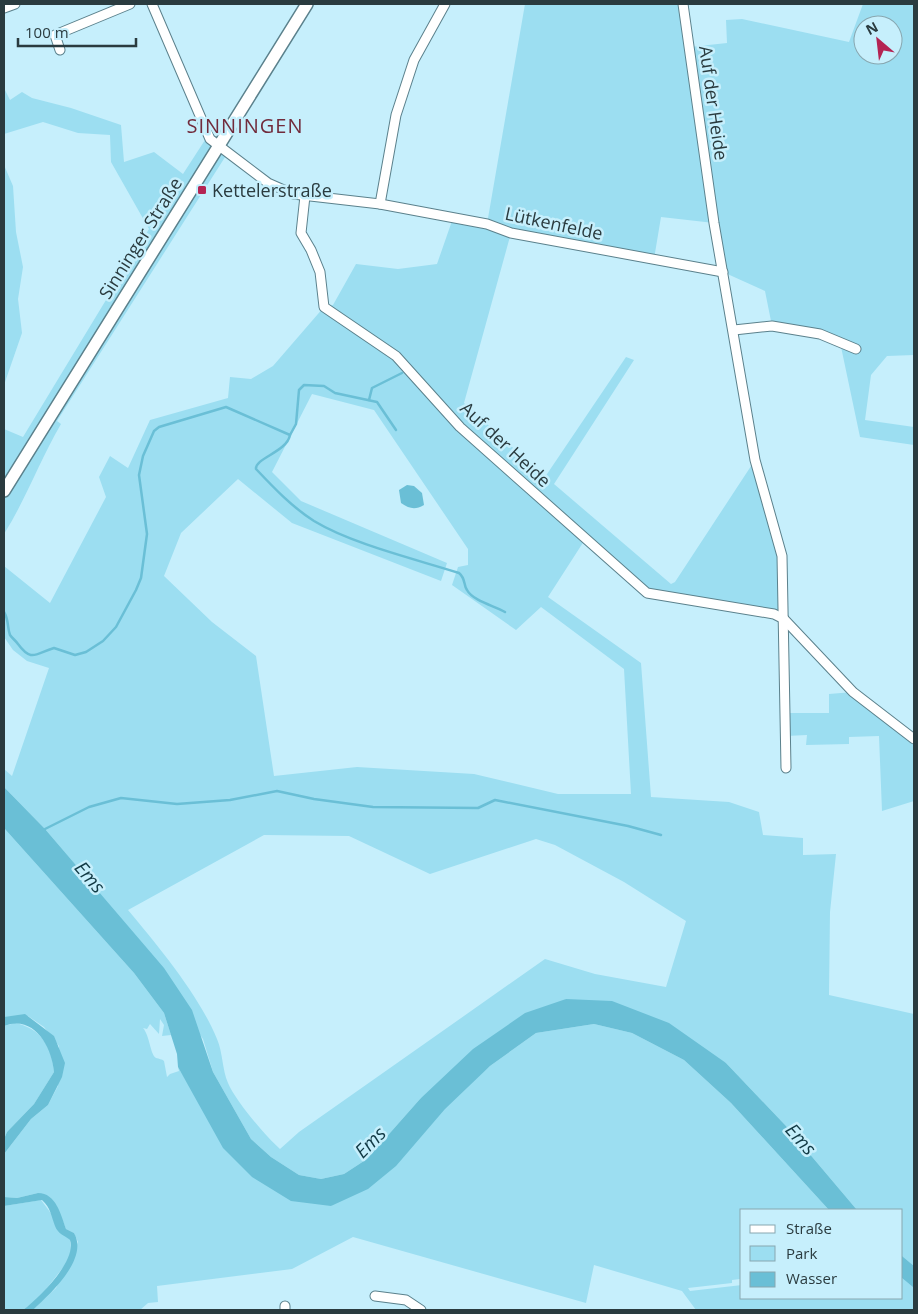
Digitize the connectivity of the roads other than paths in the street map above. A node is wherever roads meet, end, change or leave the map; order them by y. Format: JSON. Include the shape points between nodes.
{"nodes":[{"id":1,"x":15,"y":4,"type":"edge"},
{"id":2,"x":130,"y":4,"type":"edge"},
{"id":3,"x":152,"y":4,"type":"edge"},
{"id":4,"x":307,"y":4,"type":"edge"},
{"id":5,"x":445,"y":4,"type":"edge"},
{"id":6,"x":682,"y":4,"type":"edge"},
{"id":7,"x":4,"y":8,"type":"edge"},
{"id":8,"x":60,"y":50,"type":"dead end"},
{"id":9,"x":218,"y":147,"type":"junction"},
{"id":10,"x":305,"y":196,"type":"junction"},
{"id":11,"x":380,"y":204,"type":"junction"},
{"id":12,"x":723,"y":272,"type":"junction"},
{"id":13,"x":734,"y":330,"type":"junction"},
{"id":14,"x":856,"y":349,"type":"dead end"},
{"id":15,"x":4,"y":491,"type":"edge"},
{"id":16,"x":784,"y":620,"type":"junction"},
{"id":17,"x":914,"y":739,"type":"edge"},
{"id":18,"x":786,"y":768,"type":"dead end"},
{"id":19,"x":375,"y":1296,"type":"dead end"},
{"id":20,"x":421,"y":1310,"type":"edge"}],
"edges":[{"from":1,"to":7,"type":"street"},
{"from":2,"to":8,"type":"street","via":[[55,35]]},
{"from":3,"to":9,"type":"street","via":[[210,139]]},
{"from":4,"to":9,"type":"main road","name":"Sinninger Straße"},
{"from":5,"to":11,"type":"street","via":[[414,60],[396,115]]},
{"from":6,"to":12,"type":"street","name":"Auf der Heide"},
{"from":9,"to":10,"type":"street","name":"Lütkenfelde","via":[[268,183]]},
{"from":9,"to":15,"type":"main road","name":"Sinninger Straße"},
{"from":10,"to":11,"type":"street","name":"Lütkenfelde"},
{"from":10,"to":16,"type":"street","name":"Auf der Heide","via":[[301,233],[320,272],[324,307],[396,356],[460,427],[647,592],[774,614]]},
{"from":11,"to":12,"type":"street","name":"Lütkenfelde"},
{"from":12,"to":13,"type":"street","name":"Auf der Heide"},
{"from":13,"to":14,"type":"street","via":[[772,326],[820,334]]},
{"from":13,"to":16,"type":"street","name":"Auf der Heide","via":[[755,460],[782,556]]},
{"from":16,"to":17,"type":"street","name":"Auf der Heide","via":[[853,692]]},
{"from":16,"to":18,"type":"street","name":"Auf der Heide"},
{"from":19,"to":20,"type":"street","via":[[406,1300]]}]}
